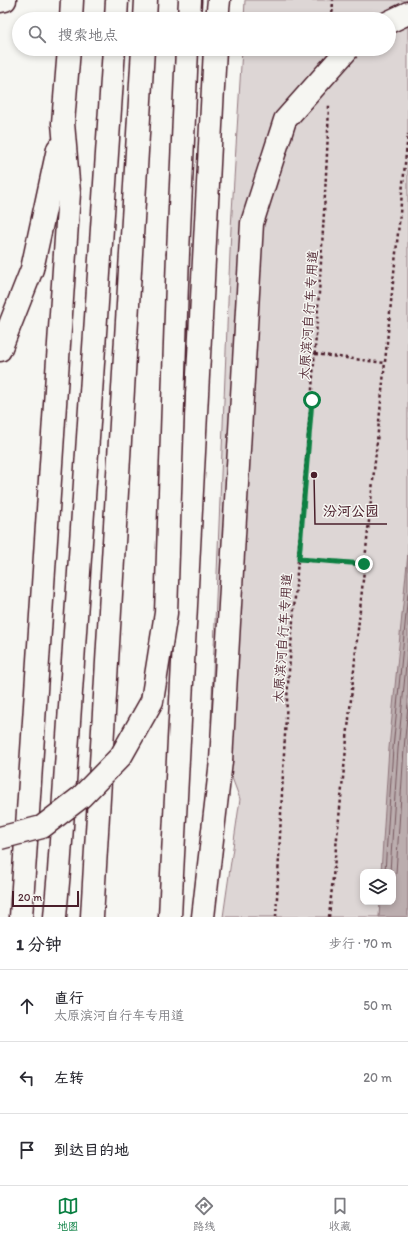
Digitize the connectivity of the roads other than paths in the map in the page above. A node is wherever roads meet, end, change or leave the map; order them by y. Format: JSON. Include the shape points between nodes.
{"nodes":[{"id":1,"x":5,"y":0,"type":"edge"},
{"id":2,"x":72,"y":0,"type":"edge"},
{"id":3,"x":117,"y":0,"type":"edge"},
{"id":4,"x":146,"y":0,"type":"edge"},
{"id":5,"x":190,"y":0,"type":"edge"},
{"id":6,"x":219,"y":0,"type":"edge"},
{"id":7,"x":0,"y":1,"type":"edge"},
{"id":8,"x":71,"y":12,"type":"edge"},
{"id":9,"x":116,"y":12,"type":"edge"},
{"id":10,"x":145,"y":12,"type":"edge"},
{"id":11,"x":189,"y":12,"type":"edge"},
{"id":12,"x":218,"y":12,"type":"edge"},
{"id":13,"x":408,"y":13,"type":"edge"},
{"id":14,"x":396,"y":19,"type":"edge"},
{"id":15,"x":68,"y":56,"type":"edge"},
{"id":16,"x":114,"y":56,"type":"edge"},
{"id":17,"x":143,"y":56,"type":"edge"},
{"id":18,"x":187,"y":56,"type":"edge"},
{"id":19,"x":215,"y":56,"type":"edge"},
{"id":20,"x":342,"y":56,"type":"edge"},
{"id":21,"x":64,"y":124,"type":"junction"},
{"id":22,"x":0,"y":350,"type":"edge"},
{"id":23,"x":0,"y":838,"type":"edge"},
{"id":24,"x":21,"y":917,"type":"edge"},
{"id":25,"x":55,"y":917,"type":"edge"},
{"id":26,"x":92,"y":917,"type":"edge"},
{"id":27,"x":170,"y":917,"type":"edge"},
{"id":28,"x":203,"y":917,"type":"edge"}],
"edges":[{"from":1,"to":7,"type":"highway"},
{"from":2,"to":8,"type":"highway"},
{"from":3,"to":9,"type":"highway"},
{"from":4,"to":10,"type":"highway"},
{"from":5,"to":11,"type":"highway"},
{"from":6,"to":12,"type":"highway"},
{"from":13,"to":14,"type":"highway"},
{"from":15,"to":21,"type":"highway"},
{"from":16,"to":25,"type":"highway"},
{"from":17,"to":26,"type":"highway"},
{"from":18,"to":23,"type":"highway","bridge":true,"via":[[166,613],[152,701],[122,756],[81,797],[42,827]]},
{"from":19,"to":27,"type":"highway"},
{"from":20,"to":28,"type":"highway","bridge":true,"via":[[285,120],[252,223],[221,761]]},
{"from":21,"to":22,"type":"highway","via":[[32,269]]},
{"from":21,"to":24,"type":"highway","via":[[69,192]]}]}
